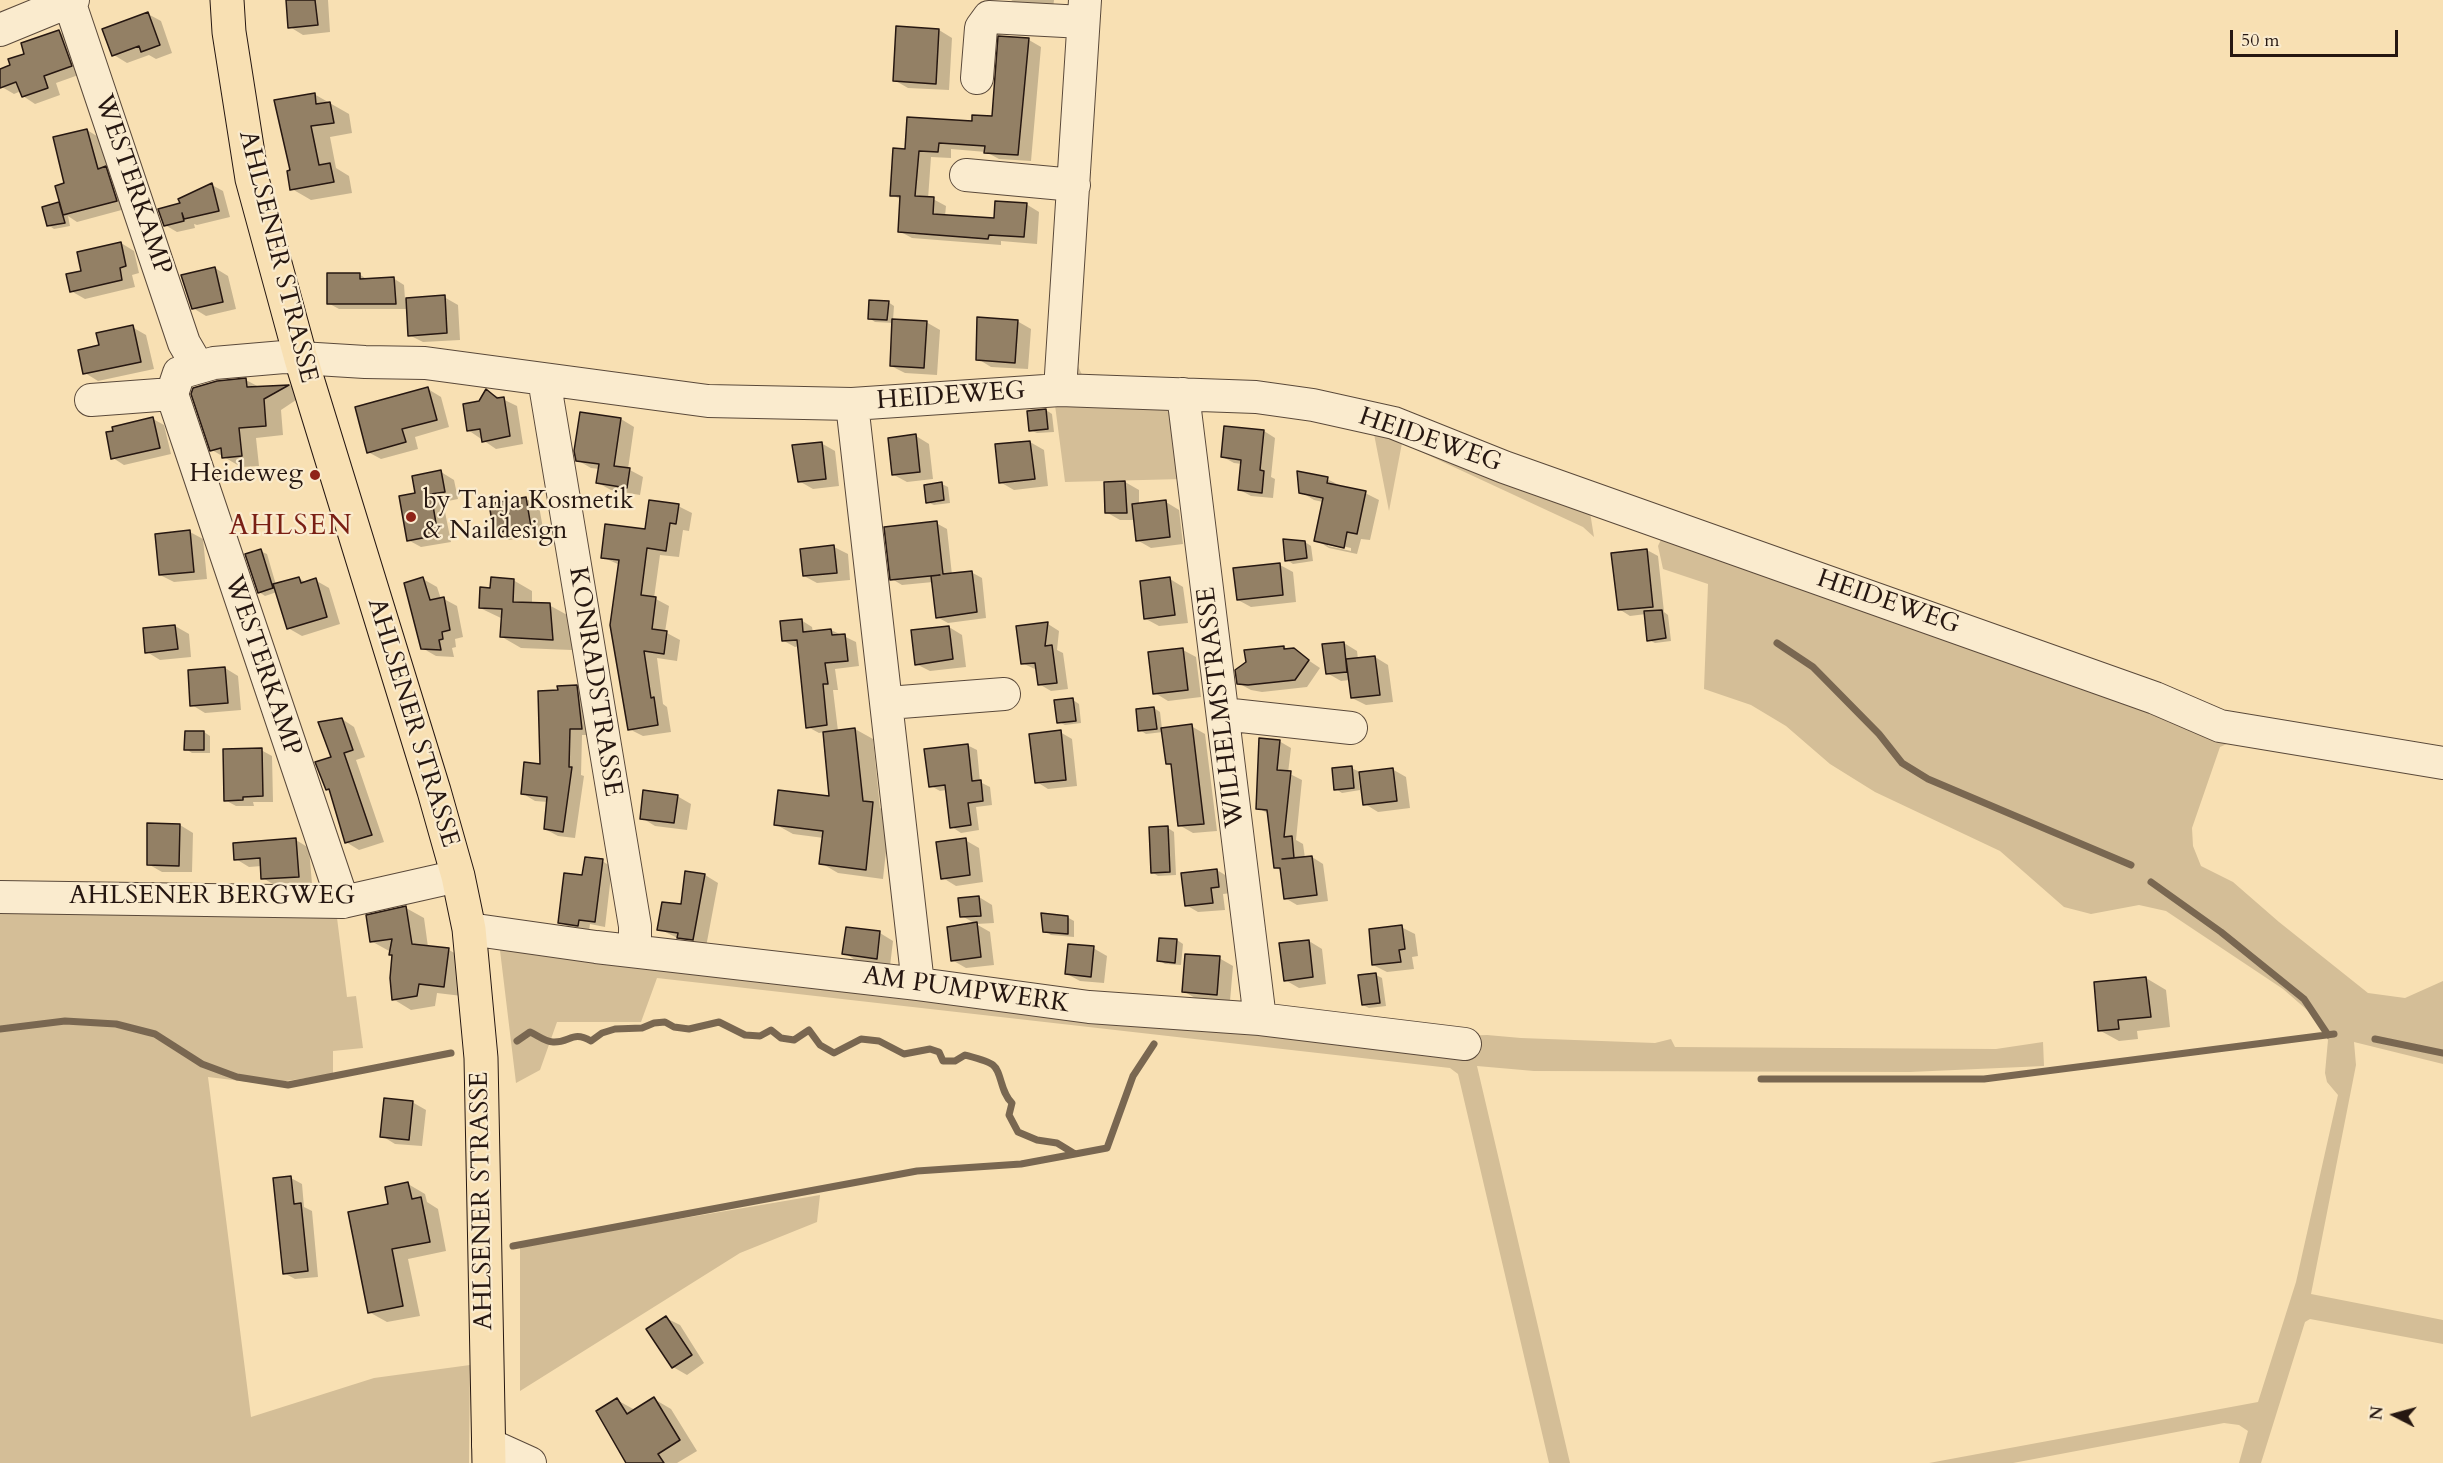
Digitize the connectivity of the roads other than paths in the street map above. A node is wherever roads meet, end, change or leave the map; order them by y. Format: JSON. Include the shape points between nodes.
{"nodes":[{"id":1,"x":227,"y":0,"type":"edge"},
{"id":2,"x":71,"y":1,"type":"edge"},
{"id":3,"x":1084,"y":11,"type":"edge"},
{"id":4,"x":0,"y":30,"type":"edge"},
{"id":5,"x":977,"y":78,"type":"dead end"},
{"id":6,"x":966,"y":174,"type":"dead end"},
{"id":7,"x":1074,"y":185,"type":"junction"},
{"id":8,"x":301,"y":359,"type":"junction"},
{"id":9,"x":198,"y":367,"type":"junction"},
{"id":10,"x":544,"y":379,"type":"junction"},
{"id":11,"x":1060,"y":390,"type":"junction"},
{"id":12,"x":172,"y":394,"type":"junction"},
{"id":13,"x":1183,"y":394,"type":"junction"},
{"id":14,"x":91,"y":400,"type":"dead end"},
{"id":15,"x":852,"y":404,"type":"junction"},
{"id":16,"x":1004,"y":694,"type":"dead end"},
{"id":17,"x":888,"y":703,"type":"junction"},
{"id":18,"x":1223,"y":714,"type":"junction"},
{"id":19,"x":1351,"y":728,"type":"dead end"},
{"id":20,"x":2443,"y":763,"type":"edge"},
{"id":21,"x":458,"y":876,"type":"junction"},
{"id":22,"x":0,"y":897,"type":"edge"},
{"id":23,"x":343,"y":902,"type":"junction"},
{"id":24,"x":469,"y":929,"type":"junction"},
{"id":25,"x":635,"y":950,"type":"junction"},
{"id":26,"x":918,"y":984,"type":"junction"},
{"id":27,"x":1260,"y":1019,"type":"junction"},
{"id":28,"x":1465,"y":1044,"type":"dead end"},
{"id":29,"x":489,"y":1454,"type":"edge"},
{"id":30,"x":530,"y":1463,"type":"edge"}],
"edges":[{"from":1,"to":8,"type":"main road","name":"AHLSENER STRASSE","via":[[252,179]]},
{"from":2,"to":4,"type":"street"},
{"from":2,"to":9,"type":"street","name":"WESTERKAMP","via":[[184,343]]},
{"from":3,"to":5,"type":"street","via":[[988,17],[981,28]]},
{"from":3,"to":7,"type":"street"},
{"from":6,"to":7,"type":"street"},
{"from":7,"to":11,"type":"street"},
{"from":8,"to":9,"type":"street","via":[[284,357]]},
{"from":8,"to":10,"type":"street","name":"HEIDEWEG","via":[[425,363]]},
{"from":8,"to":21,"type":"main road","name":"AHLSENER STRASSE"},
{"from":9,"to":12,"type":"street","via":[[179,373]]},
{"from":10,"to":15,"type":"street","name":"HEIDEWEG","via":[[708,401]]},
{"from":10,"to":25,"type":"street","name":"KONRADSTRASSE","via":[[635,926]]},
{"from":11,"to":13,"type":"street","name":"HEIDEWEG"},
{"from":11,"to":15,"type":"street","name":"HEIDEWEG"},
{"from":12,"to":14,"type":"street"},
{"from":12,"to":23,"type":"street","name":"WESTERKAMP"},
{"from":13,"to":18,"type":"street","name":"WILHELMSTRASSE"},
{"from":13,"to":20,"type":"street","name":"HEIDEWEG","via":[[1256,397],[1394,423],[1515,471],[2155,698],[2220,726]]},
{"from":15,"to":17,"type":"street"},
{"from":16,"to":17,"type":"street"},
{"from":17,"to":26,"type":"street"},
{"from":18,"to":19,"type":"street"},
{"from":18,"to":27,"type":"street","name":"WILHELMSTRASSE"},
{"from":21,"to":23,"type":"street","name":"AHLSENER BERGWEG"},
{"from":21,"to":24,"type":"main road","name":"AHLSENER STRASSE"},
{"from":22,"to":23,"type":"street","name":"AHLSENER BERGWEG"},
{"from":24,"to":25,"type":"street","name":"AM PUMPWERK"},
{"from":24,"to":29,"type":"main road","name":"AHLSENER STRASSE","via":[[481,1058]]},
{"from":25,"to":26,"type":"street","name":"AM PUMPWERK"},
{"from":26,"to":27,"type":"street","name":"AM PUMPWERK","via":[[1089,1007]]},
{"from":27,"to":28,"type":"street","name":"AM PUMPWERK"},
{"from":29,"to":30,"type":"street"}]}
